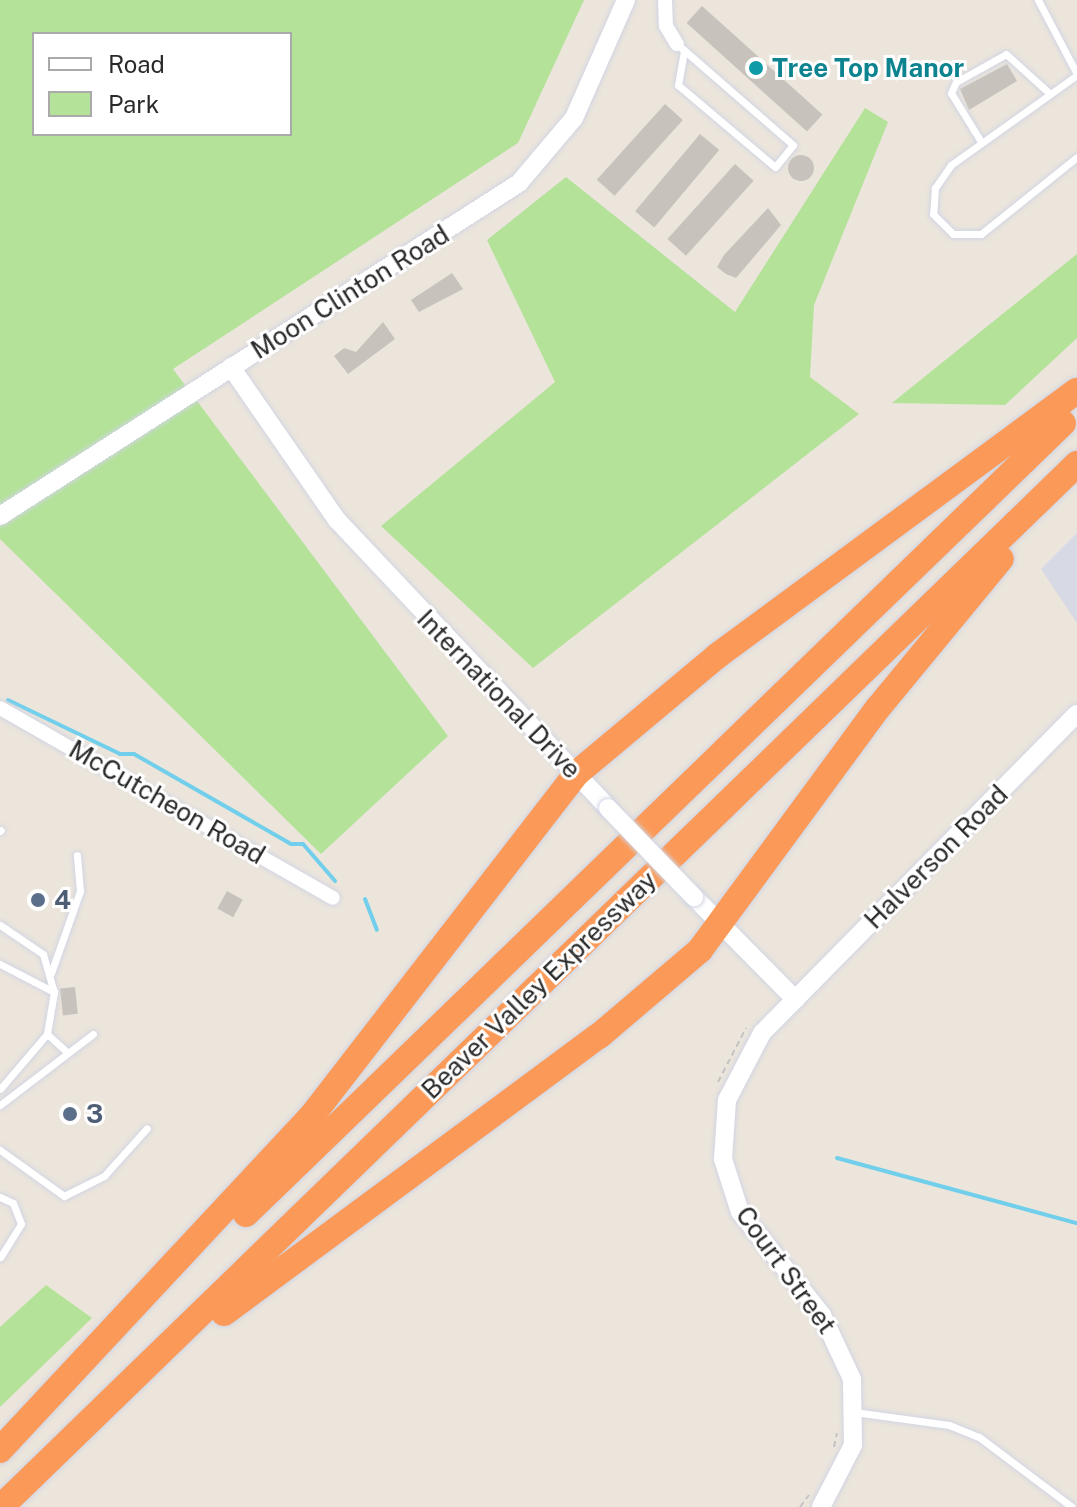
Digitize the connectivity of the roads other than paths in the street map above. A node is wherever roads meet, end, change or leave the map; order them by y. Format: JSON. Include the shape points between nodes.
{"nodes":[{"id":1,"x":626,"y":0,"type":"edge"},
{"id":2,"x":665,"y":0,"type":"edge"},
{"id":3,"x":1038,"y":0,"type":"edge"},
{"id":4,"x":680,"y":48,"type":"junction"},
{"id":5,"x":1077,"y":74,"type":"edge"},
{"id":6,"x":1049,"y":93,"type":"junction"},
{"id":7,"x":980,"y":140,"type":"junction"},
{"id":8,"x":1077,"y":157,"type":"edge"},
{"id":9,"x":231,"y":367,"type":"junction"},
{"id":10,"x":1077,"y":391,"type":"edge"},
{"id":11,"x":1077,"y":409,"type":"edge"},
{"id":12,"x":1077,"y":464,"type":"edge"},
{"id":13,"x":1077,"y":479,"type":"edge"},
{"id":14,"x":0,"y":516,"type":"edge"},
{"id":15,"x":0,"y":708,"type":"edge"},
{"id":16,"x":1077,"y":714,"type":"edge"},
{"id":17,"x":576,"y":774,"type":"junction"},
{"id":18,"x":77,"y":855,"type":"dead end"},
{"id":19,"x":333,"y":898,"type":"dead end"},
{"id":20,"x":0,"y":925,"type":"edge"},
{"id":21,"x":724,"y":927,"type":"junction"},
{"id":22,"x":0,"y":964,"type":"edge"},
{"id":23,"x":51,"y":973,"type":"junction"},
{"id":24,"x":54,"y":992,"type":"junction"},
{"id":25,"x":795,"y":999,"type":"junction"},
{"id":26,"x":47,"y":1034,"type":"junction"},
{"id":27,"x":93,"y":1034,"type":"dead end"},
{"id":28,"x":66,"y":1051,"type":"junction"},
{"id":29,"x":0,"y":1089,"type":"edge"},
{"id":30,"x":0,"y":1105,"type":"edge"},
{"id":31,"x":147,"y":1128,"type":"dead end"},
{"id":32,"x":0,"y":1150,"type":"edge"},
{"id":33,"x":0,"y":1197,"type":"edge"},
{"id":34,"x":0,"y":1257,"type":"edge"},
{"id":35,"x":114,"y":1398,"type":"junction"},
{"id":36,"x":854,"y":1412,"type":"junction"},
{"id":37,"x":0,"y":1450,"type":"edge"},
{"id":38,"x":1,"y":1507,"type":"edge"},
{"id":39,"x":821,"y":1507,"type":"edge"},
{"id":40,"x":1072,"y":1507,"type":"edge"}],
"edges":[{"from":1,"to":9,"type":"street","name":"Moon Clinton Road","via":[[574,118],[534,170]]},
{"from":2,"to":4,"type":"street","via":[[666,26]]},
{"from":3,"to":5,"type":"lane"},
{"from":4,"to":4,"type":"lane","via":[[678,85],[775,167],[793,145]]},
{"from":5,"to":6,"type":"lane"},
{"from":6,"to":7,"type":"lane"},
{"from":6,"to":7,"type":"lane","via":[[1006,54],[956,82],[951,93]]},
{"from":7,"to":8,"type":"lane","via":[[945,172],[932,199],[935,219],[960,236],[981,234]]},
{"from":9,"to":14,"type":"street","name":"Moon Clinton Road"},
{"from":9,"to":17,"type":"street","name":"International Drive","via":[[337,520]]},
{"from":10,"to":17,"type":"highway","via":[[717,656]]},
{"from":11,"to":37,"type":"highway","name":"Beaver Valley Expressway"},
{"from":12,"to":35,"type":"highway","name":"Beaver Valley Expressway"},
{"from":13,"to":21,"type":"highway","via":[[919,654]]},
{"from":15,"to":19,"type":"street","name":"McCutcheon Road"},
{"from":16,"to":25,"type":"street","name":"Halverson Road"},
{"from":17,"to":21,"type":"street","name":"International Drive","bridge":true},
{"from":17,"to":37,"type":"highway","via":[[311,1117]]},
{"from":18,"to":23,"type":"lane","via":[[80,891]]},
{"from":20,"to":23,"type":"lane","via":[[43,954]]},
{"from":21,"to":25,"type":"street","name":"International Drive"},
{"from":21,"to":35,"type":"highway","via":[[599,1036]]},
{"from":22,"to":24,"type":"lane"},
{"from":23,"to":24,"type":"lane"},
{"from":24,"to":26,"type":"lane"},
{"from":25,"to":36,"type":"street","name":"Court Street","via":[[739,1069],[723,1117],[723,1159],[749,1227],[833,1334],[852,1379]]},
{"from":26,"to":28,"type":"lane"},
{"from":26,"to":29,"type":"lane"},
{"from":27,"to":28,"type":"lane"},
{"from":28,"to":30,"type":"lane"},
{"from":31,"to":32,"type":"lane","via":[[104,1176],[64,1196]]},
{"from":33,"to":34,"type":"lane","via":[[13,1203],[21,1224]]},
{"from":35,"to":38,"type":"highway","name":"Beaver Valley Expressway"},
{"from":36,"to":39,"type":"street","name":"Court Street","via":[[850,1453]]},
{"from":36,"to":40,"type":"lane","via":[[949,1425],[979,1437]]}]}
